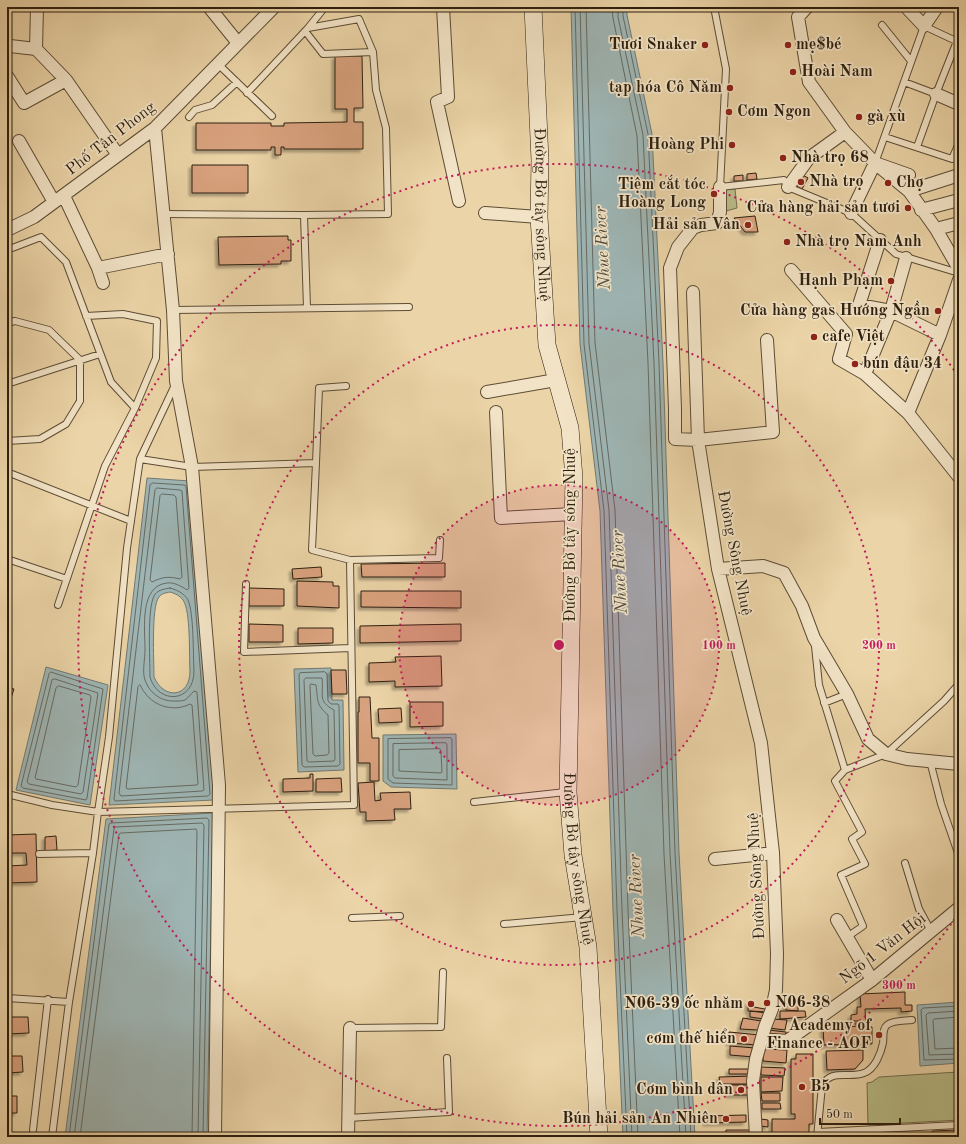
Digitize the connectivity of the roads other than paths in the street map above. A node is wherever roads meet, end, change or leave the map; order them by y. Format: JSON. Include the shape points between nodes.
{"nodes":[{"id":1,"x":37,"y":7,"type":"edge"},
{"id":2,"x":209,"y":7,"type":"edge"},
{"id":3,"x":274,"y":7,"type":"edge"},
{"id":4,"x":325,"y":7,"type":"edge"},
{"id":5,"x":443,"y":7,"type":"edge"},
{"id":6,"x":533,"y":7,"type":"edge"},
{"id":7,"x":714,"y":7,"type":"edge"},
{"id":8,"x":807,"y":7,"type":"edge"},
{"id":9,"x":906,"y":7,"type":"edge"},
{"id":10,"x":937,"y":7,"type":"edge"},
{"id":11,"x":882,"y":25,"type":"dead end"},
{"id":12,"x":924,"y":26,"type":"junction"},
{"id":13,"x":306,"y":29,"type":"junction"},
{"id":14,"x":957,"y":39,"type":"edge"},
{"id":15,"x":238,"y":43,"type":"junction"},
{"id":16,"x":7,"y":47,"type":"edge"},
{"id":17,"x":36,"y":49,"type":"junction"},
{"id":18,"x":373,"y":52,"type":"junction"},
{"id":19,"x":911,"y":61,"type":"junction"},
{"id":20,"x":218,"y":64,"type":"junction"},
{"id":21,"x":7,"y":76,"type":"edge"},
{"id":22,"x":66,"y":80,"type":"junction"},
{"id":23,"x":237,"y":82,"type":"junction"},
{"id":24,"x":904,"y":82,"type":"junction"},
{"id":25,"x":247,"y":92,"type":"junction"},
{"id":26,"x":936,"y":94,"type":"junction"},
{"id":27,"x":959,"y":104,"type":"edge"},
{"id":28,"x":272,"y":116,"type":"dead end"},
{"id":29,"x":189,"y":117,"type":"dead end"},
{"id":30,"x":155,"y":128,"type":"junction"},
{"id":31,"x":845,"y":132,"type":"junction"},
{"id":32,"x":885,"y":137,"type":"junction"},
{"id":33,"x":20,"y":141,"type":"dead end"},
{"id":34,"x":959,"y":143,"type":"edge"},
{"id":35,"x":917,"y":147,"type":"junction"},
{"id":36,"x":118,"y":155,"type":"junction"},
{"id":37,"x":875,"y":163,"type":"junction"},
{"id":38,"x":909,"y":175,"type":"dead end"},
{"id":39,"x":959,"y":175,"type":"edge"},
{"id":40,"x":788,"y":186,"type":"junction"},
{"id":41,"x":720,"y":187,"type":"junction"},
{"id":42,"x":909,"y":191,"type":"junction"},
{"id":43,"x":59,"y":199,"type":"junction"},
{"id":44,"x":959,"y":200,"type":"edge"},
{"id":45,"x":459,"y":201,"type":"dead end"},
{"id":46,"x":921,"y":210,"type":"junction"},
{"id":47,"x":851,"y":213,"type":"junction"},
{"id":48,"x":164,"y":214,"type":"junction"},
{"id":49,"x":485,"y":214,"type":"dead end"},
{"id":50,"x":304,"y":215,"type":"junction"},
{"id":51,"x":539,"y":216,"type":"junction"},
{"id":52,"x":959,"y":223,"type":"edge"},
{"id":53,"x":936,"y":229,"type":"junction"},
{"id":54,"x":7,"y":230,"type":"edge"},
{"id":55,"x":880,"y":240,"type":"junction"},
{"id":56,"x":7,"y":250,"type":"edge"},
{"id":57,"x":168,"y":254,"type":"junction"},
{"id":58,"x":906,"y":258,"type":"junction"},
{"id":59,"x":98,"y":268,"type":"junction"},
{"id":60,"x":959,"y":269,"type":"edge"},
{"id":61,"x":791,"y":270,"type":"dead end"},
{"id":62,"x":959,"y":273,"type":"edge"},
{"id":63,"x":959,"y":280,"type":"edge"},
{"id":64,"x":103,"y":283,"type":"dead end"},
{"id":65,"x":693,"y":292,"type":"dead end"},
{"id":66,"x":409,"y":307,"type":"dead end"},
{"id":67,"x":307,"y":308,"type":"junction"},
{"id":68,"x":173,"y":310,"type":"junction"},
{"id":69,"x":891,"y":310,"type":"junction"},
{"id":70,"x":86,"y":316,"type":"junction"},
{"id":71,"x":7,"y":323,"type":"edge"},
{"id":72,"x":940,"y":335,"type":"junction"},
{"id":73,"x":767,"y":340,"type":"dead end"},
{"id":74,"x":100,"y":354,"type":"junction"},
{"id":75,"x":80,"y":360,"type":"junction"},
{"id":76,"x":865,"y":374,"type":"junction"},
{"id":77,"x":556,"y":380,"type":"junction"},
{"id":78,"x":176,"y":382,"type":"junction"},
{"id":79,"x":7,"y":384,"type":"edge"},
{"id":80,"x":346,"y":386,"type":"dead end"},
{"id":81,"x":487,"y":392,"type":"dead end"},
{"id":82,"x":135,"y":408,"type":"junction"},
{"id":83,"x":496,"y":412,"type":"dead end"},
{"id":84,"x":908,"y":413,"type":"junction"},
{"id":85,"x":698,"y":440,"type":"junction"},
{"id":86,"x":7,"y":441,"type":"edge"},
{"id":87,"x":140,"y":460,"type":"junction"},
{"id":88,"x":316,"y":463,"type":"junction"},
{"id":89,"x":192,"y":467,"type":"junction"},
{"id":90,"x":7,"y":472,"type":"edge"},
{"id":91,"x":959,"y":477,"type":"edge"},
{"id":92,"x":92,"y":505,"type":"junction"},
{"id":93,"x":573,"y":514,"type":"junction"},
{"id":94,"x":131,"y":521,"type":"junction"},
{"id":95,"x":440,"y":540,"type":"dead end"},
{"id":96,"x":7,"y":559,"type":"edge"},
{"id":97,"x":350,"y":560,"type":"junction"},
{"id":98,"x":720,"y":574,"type":"junction"},
{"id":99,"x":67,"y":579,"type":"junction"},
{"id":100,"x":246,"y":584,"type":"dead end"},
{"id":101,"x":58,"y":605,"type":"dead end"},
{"id":102,"x":814,"y":638,"type":"junction"},
{"id":103,"x":351,"y":648,"type":"junction"},
{"id":104,"x":959,"y":684,"type":"edge"},
{"id":105,"x":847,"y":694,"type":"junction"},
{"id":106,"x":824,"y":703,"type":"junction"},
{"id":107,"x":886,"y":754,"type":"junction"},
{"id":108,"x":930,"y":761,"type":"junction"},
{"id":109,"x":959,"y":764,"type":"edge"},
{"id":110,"x":845,"y":770,"type":"junction"},
{"id":111,"x":568,"y":792,"type":"junction"},
{"id":112,"x":7,"y":794,"type":"edge"},
{"id":113,"x":474,"y":802,"type":"dead end"},
{"id":114,"x":219,"y":808,"type":"junction"},
{"id":115,"x":98,"y":812,"type":"junction"},
{"id":116,"x":93,"y":853,"type":"junction"},
{"id":117,"x":773,"y":853,"type":"junction"},
{"id":118,"x":39,"y":854,"type":"dead end"},
{"id":119,"x":959,"y":856,"type":"edge"},
{"id":120,"x":716,"y":859,"type":"dead end"},
{"id":121,"x":905,"y":863,"type":"dead end"},
{"id":122,"x":959,"y":908,"type":"edge"},
{"id":123,"x":400,"y":916,"type":"dead end"},
{"id":124,"x":584,"y":917,"type":"junction"},
{"id":125,"x":352,"y":918,"type":"dead end"},
{"id":126,"x":837,"y":920,"type":"dead end"},
{"id":127,"x":504,"y":924,"type":"dead end"},
{"id":128,"x":931,"y":932,"type":"junction"},
{"id":129,"x":847,"y":937,"type":"junction"},
{"id":130,"x":443,"y":972,"type":"dead end"},
{"id":131,"x":872,"y":980,"type":"junction"},
{"id":132,"x":7,"y":998,"type":"edge"},
{"id":133,"x":48,"y":999,"type":"junction"},
{"id":134,"x":69,"y":1002,"type":"junction"},
{"id":135,"x":912,"y":1020,"type":"dead end"},
{"id":136,"x":350,"y":1028,"type":"joint"},
{"id":137,"x":762,"y":1039,"type":"junction"},
{"id":138,"x":447,"y":1058,"type":"dead end"},
{"id":139,"x":348,"y":1118,"type":"junction"},
{"id":140,"x":959,"y":1125,"type":"edge"},
{"id":141,"x":33,"y":1130,"type":"dead end"},
{"id":142,"x":817,"y":1134,"type":"edge"},
{"id":143,"x":52,"y":1137,"type":"edge"},
{"id":144,"x":215,"y":1137,"type":"edge"},
{"id":145,"x":348,"y":1137,"type":"edge"},
{"id":146,"x":599,"y":1137,"type":"edge"},
{"id":147,"x":756,"y":1137,"type":"edge"}],
"edges":[{"from":1,"to":17,"type":"street"},
{"from":2,"to":15,"type":"street"},
{"from":3,"to":15,"type":"street","name":"Phố Tân Phong"},
{"from":4,"to":13,"type":"lane"},
{"from":5,"to":45,"type":"street","via":[[448,97],[437,102]]},
{"from":6,"to":51,"type":"street","name":"Đường Bờ tây sông Nhuệ","via":[[540,160]]},
{"from":7,"to":41,"type":"lane","via":[[726,70]]},
{"from":8,"to":31,"type":"street","via":[[798,17],[809,82]]},
{"from":9,"to":12,"type":"street"},
{"from":10,"to":12,"type":"street"},
{"from":11,"to":19,"type":"lane"},
{"from":12,"to":14,"type":"lane"},
{"from":12,"to":19,"type":"lane"},
{"from":13,"to":18,"type":"lane","via":[[323,54]]},
{"from":13,"to":18,"type":"lane","via":[[359,19]]},
{"from":13,"to":25,"type":"lane"},
{"from":14,"to":26,"type":"lane"},
{"from":15,"to":20,"type":"street","name":"Phố Tân Phong"},
{"from":16,"to":17,"type":"street"},
{"from":17,"to":22,"type":"street"},
{"from":18,"to":50,"type":"lane","via":[[376,90],[386,128],[388,214]]},
{"from":19,"to":24,"type":"lane"},
{"from":20,"to":23,"type":"lane"},
{"from":20,"to":30,"type":"street","name":"Phố Tân Phong"},
{"from":21,"to":22,"type":"street","via":[[24,103]]},
{"from":22,"to":36,"type":"street"},
{"from":23,"to":25,"type":"lane"},
{"from":23,"to":29,"type":"lane","via":[[212,105],[195,110]]},
{"from":24,"to":26,"type":"lane"},
{"from":24,"to":32,"type":"lane"},
{"from":25,"to":28,"type":"lane"},
{"from":26,"to":27,"type":"street"},
{"from":26,"to":35,"type":"lane"},
{"from":30,"to":36,"type":"street","name":"Phố Tân Phong"},
{"from":30,"to":48,"type":"street"},
{"from":31,"to":37,"type":"street"},
{"from":31,"to":40,"type":"street","via":[[809,158]]},
{"from":32,"to":35,"type":"lane"},
{"from":32,"to":37,"type":"lane"},
{"from":33,"to":43,"type":"street"},
{"from":34,"to":35,"type":"lane","via":[[952,159]]},
{"from":36,"to":43,"type":"street","name":"Phố Tân Phong"},
{"from":37,"to":38,"type":"street"},
{"from":37,"to":42,"type":"street"},
{"from":37,"to":47,"type":"street"},
{"from":39,"to":42,"type":"street"},
{"from":40,"to":41,"type":"lane","via":[[784,180]]},
{"from":40,"to":47,"type":"lane"},
{"from":41,"to":85,"type":"street","via":[[718,223],[693,228],[678,247],[670,268],[674,439]]},
{"from":42,"to":46,"type":"street"},
{"from":43,"to":54,"type":"street","name":"Phố Tân Phong","via":[[34,217]]},
{"from":43,"to":59,"type":"street"},
{"from":44,"to":46,"type":"street"},
{"from":46,"to":53,"type":"street"},
{"from":47,"to":55,"type":"lane"},
{"from":48,"to":50,"type":"lane"},
{"from":48,"to":57,"type":"street"},
{"from":49,"to":51,"type":"street"},
{"from":50,"to":67,"type":"lane"},
{"from":51,"to":77,"type":"street","name":"Đường Bờ tây sông Nhuệ","via":[[547,345]]},
{"from":52,"to":53,"type":"street"},
{"from":53,"to":60,"type":"street"},
{"from":55,"to":58,"type":"lane","via":[[896,254]]},
{"from":55,"to":69,"type":"street","via":[[860,305]]},
{"from":56,"to":70,"type":"lane","via":[[41,237],[66,262]]},
{"from":57,"to":59,"type":"street"},
{"from":57,"to":68,"type":"street"},
{"from":58,"to":62,"type":"lane"},
{"from":58,"to":69,"type":"street"},
{"from":59,"to":64,"type":"street"},
{"from":61,"to":76,"type":"street","via":[[846,334],[840,359]]},
{"from":63,"to":72,"type":"street"},
{"from":65,"to":85,"type":"street","name":"Đường Sông Nhuệ"},
{"from":66,"to":67,"type":"lane"},
{"from":67,"to":68,"type":"lane"},
{"from":68,"to":78,"type":"street"},
{"from":69,"to":72,"type":"street"},
{"from":69,"to":76,"type":"street"},
{"from":70,"to":74,"type":"lane"},
{"from":70,"to":82,"type":"lane","via":[[123,314],[158,321],[156,358]]},
{"from":71,"to":75,"type":"lane","via":[[15,321],[49,330]]},
{"from":72,"to":84,"type":"street"},
{"from":73,"to":85,"type":"street","via":[[773,432]]},
{"from":74,"to":75,"type":"lane"},
{"from":74,"to":82,"type":"lane","via":[[111,382]]},
{"from":75,"to":79,"type":"lane"},
{"from":75,"to":86,"type":"lane","via":[[80,401],[66,424],[40,439]]},
{"from":76,"to":84,"type":"street"},
{"from":77,"to":81,"type":"street"},
{"from":77,"to":93,"type":"street","name":"Đường Bờ tây sông Nhuệ","via":[[570,428],[574,478]]},
{"from":78,"to":87,"type":"lane"},
{"from":78,"to":89,"type":"street"},
{"from":80,"to":88,"type":"lane","via":[[319,388]]},
{"from":82,"to":92,"type":"lane","via":[[105,466]]},
{"from":83,"to":93,"type":"street","via":[[501,518]]},
{"from":84,"to":91,"type":"street"},
{"from":85,"to":98,"type":"street","name":"Đường Sông Nhuệ"},
{"from":87,"to":89,"type":"lane"},
{"from":87,"to":94,"type":"lane"},
{"from":88,"to":89,"type":"lane"},
{"from":88,"to":97,"type":"lane","via":[[312,550]]},
{"from":89,"to":114,"type":"street"},
{"from":90,"to":92,"type":"lane"},
{"from":92,"to":94,"type":"lane"},
{"from":92,"to":99,"type":"lane"},
{"from":93,"to":111,"type":"street","name":"Đường Bờ tây sông Nhuệ"},
{"from":94,"to":115,"type":"lane","via":[[109,736]]},
{"from":95,"to":97,"type":"lane","via":[[439,558]]},
{"from":96,"to":99,"type":"lane"},
{"from":97,"to":103,"type":"lane"},
{"from":98,"to":102,"type":"street","via":[[763,566],[784,573],[802,606]]},
{"from":98,"to":117,"type":"street","name":"Đường Sông Nhuệ","via":[[761,743]]},
{"from":99,"to":101,"type":"lane"},
{"from":100,"to":103,"type":"lane","via":[[244,652]]},
{"from":102,"to":105,"type":"street"},
{"from":102,"to":106,"type":"lane","via":[[819,685]]},
{"from":103,"to":114,"type":"lane","via":[[354,805]]},
{"from":104,"to":107,"type":"lane"},
{"from":105,"to":106,"type":"lane"},
{"from":105,"to":107,"type":"street","via":[[868,739]]},
{"from":106,"to":110,"type":"lane"},
{"from":107,"to":108,"type":"street"},
{"from":107,"to":110,"type":"lane"},
{"from":108,"to":109,"type":"street"},
{"from":108,"to":119,"type":"lane","via":[[941,804]]},
{"from":110,"to":129,"type":"lane","via":[[836,781],[862,832],[852,839],[865,864],[842,875],[863,926]]},
{"from":111,"to":113,"type":"lane"},
{"from":111,"to":124,"type":"street","name":"Đường Bờ tây sông Nhuệ","via":[[573,855]]},
{"from":112,"to":115,"type":"lane","via":[[52,805]]},
{"from":114,"to":115,"type":"lane"},
{"from":114,"to":144,"type":"street"},
{"from":115,"to":116,"type":"lane"},
{"from":116,"to":118,"type":"lane"},
{"from":116,"to":134,"type":"lane"},
{"from":117,"to":120,"type":"street"},
{"from":117,"to":137,"type":"street","name":"Đường Sông Nhuệ","via":[[776,990]]},
{"from":121,"to":128,"type":"lane","via":[[919,909]]},
{"from":122,"to":128,"type":"street","name":"Ngõ 1 Văn Hội"},
{"from":123,"to":125,"type":"lane"},
{"from":124,"to":127,"type":"lane"},
{"from":124,"to":146,"type":"street","name":"Đường Bờ tây sông Nhuệ"},
{"from":126,"to":129,"type":"street"},
{"from":128,"to":131,"type":"street","name":"Ngõ 1 Văn Hội"},
{"from":129,"to":131,"type":"street"},
{"from":130,"to":136,"type":"lane","via":[[442,1027]]},
{"from":131,"to":137,"type":"street","name":"Ngõ 1 Văn Hội","via":[[787,1040]]},
{"from":132,"to":133,"type":"lane"},
{"from":133,"to":134,"type":"lane"},
{"from":133,"to":141,"type":"lane"},
{"from":134,"to":143,"type":"lane"},
{"from":135,"to":142,"type":"lane","via":[[895,1022],[884,1029],[878,1058],[864,1073],[825,1079]]},
{"from":136,"to":139,"type":"street"},
{"from":137,"to":147,"type":"street","name":"Đường Sông Nhuệ","via":[[753,1081]]},
{"from":138,"to":139,"type":"lane","via":[[450,1112]]},
{"from":139,"to":145,"type":"street"},
{"from":140,"to":142,"type":"lane"}]}
